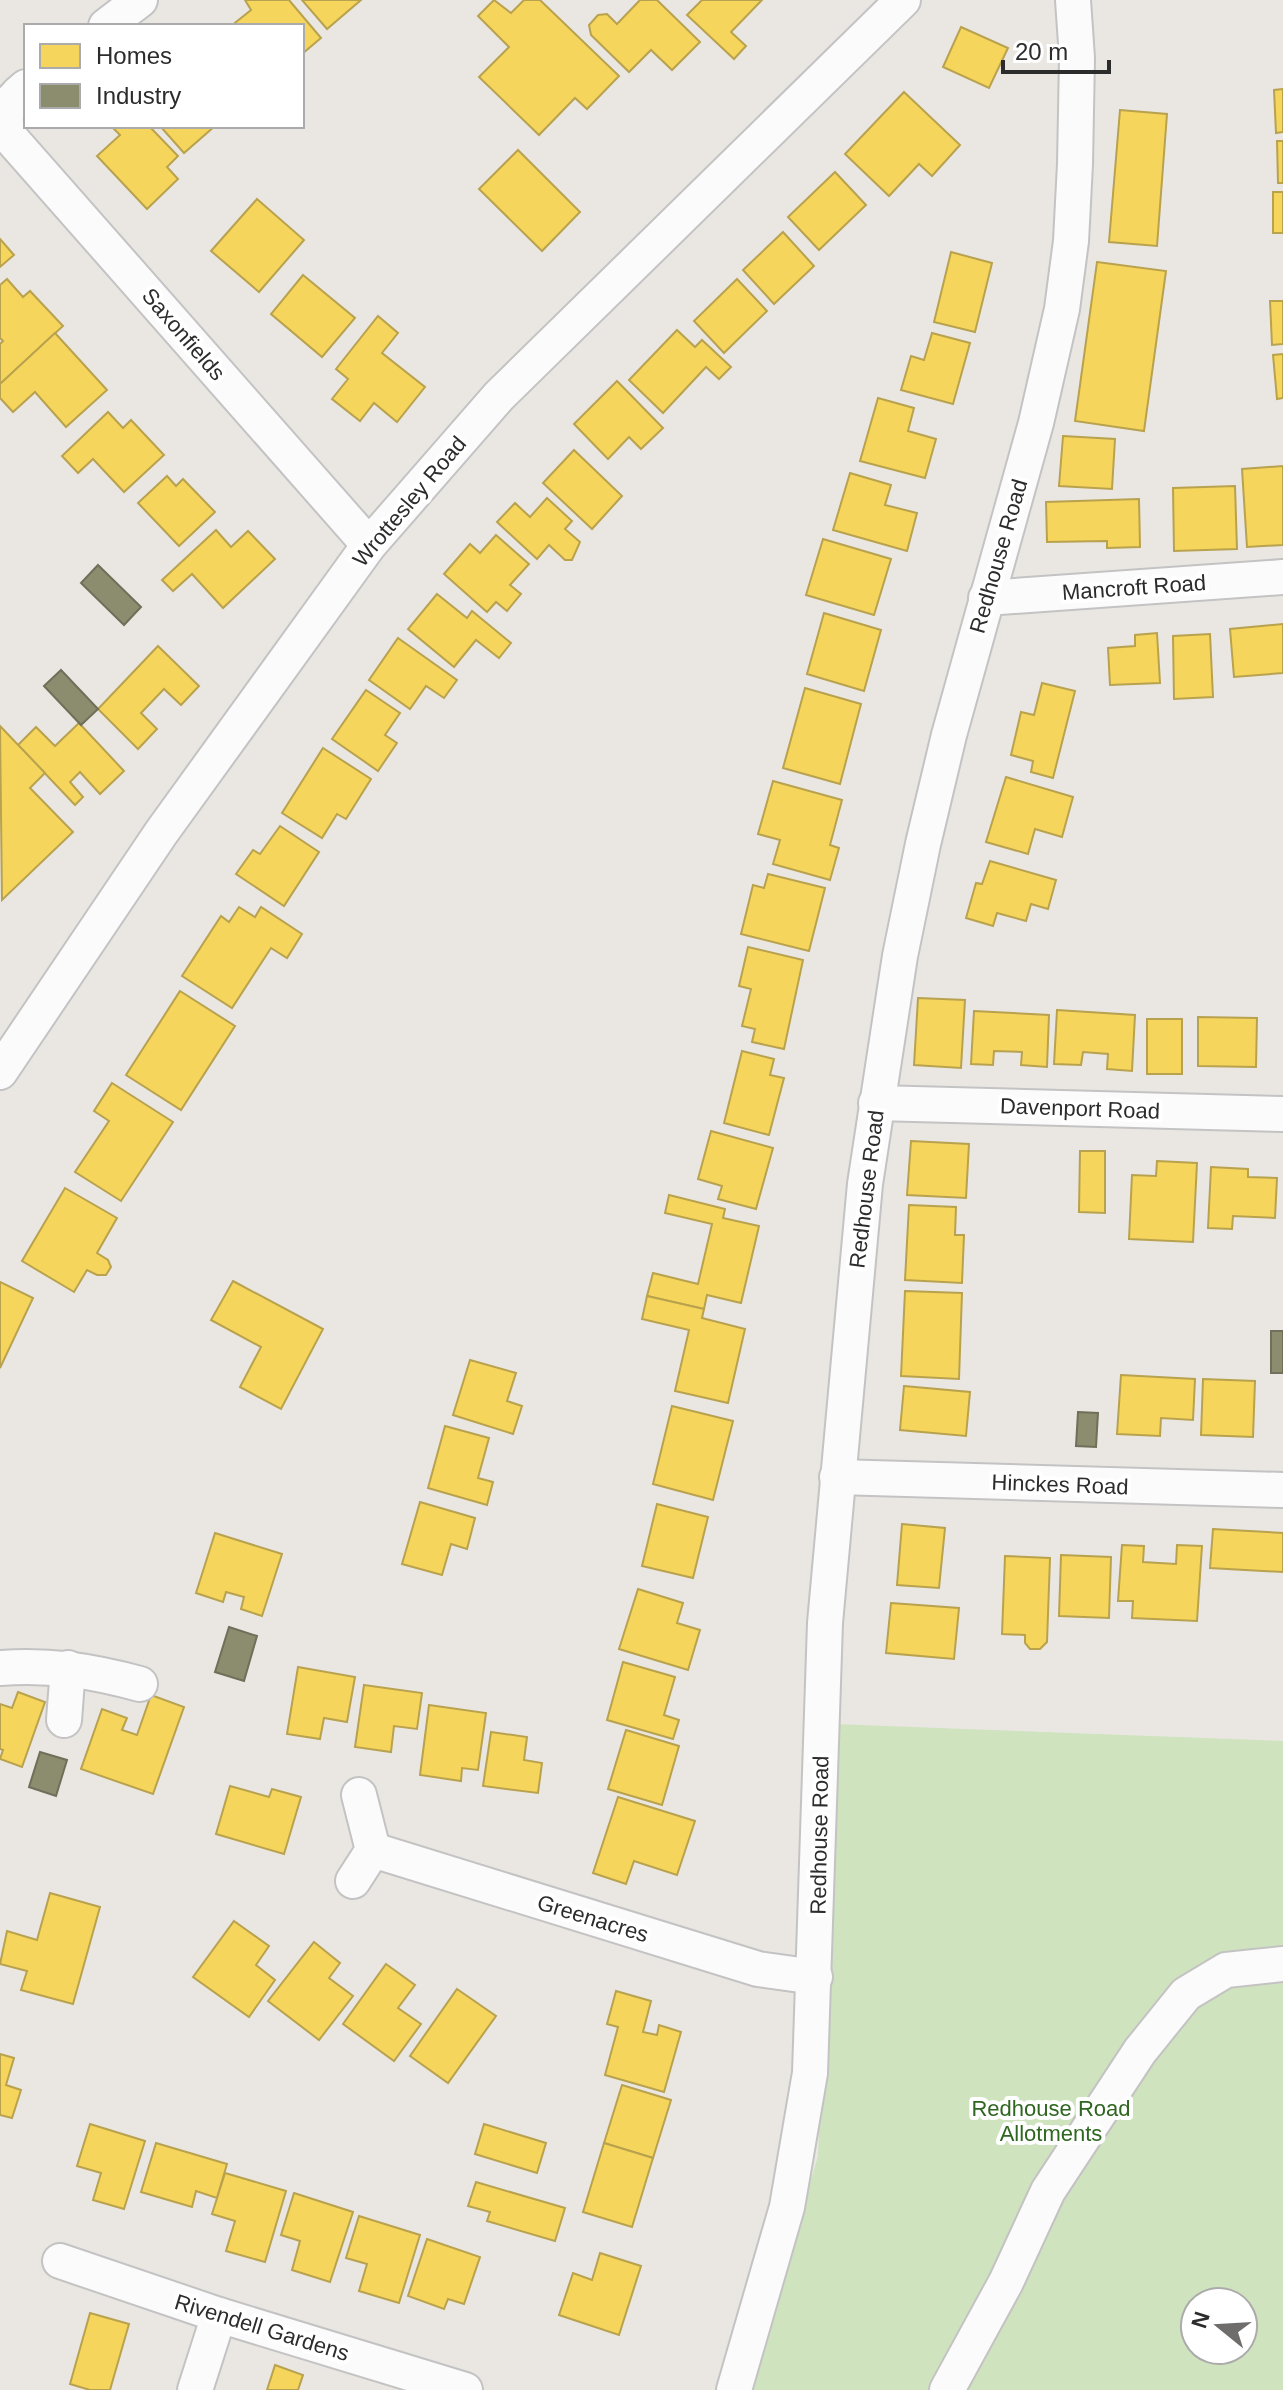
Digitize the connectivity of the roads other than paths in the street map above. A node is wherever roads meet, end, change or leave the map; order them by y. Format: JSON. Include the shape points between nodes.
{"nodes":[{"id":1,"x":140,"y":0,"type":"edge"},
{"id":2,"x":903,"y":0,"type":"edge"},
{"id":3,"x":1073,"y":0,"type":"edge"},
{"id":4,"x":109,"y":24,"type":"edge"},
{"id":5,"x":24,"y":88,"type":"edge"},
{"id":6,"x":2,"y":122,"type":"edge"},
{"id":7,"x":369,"y":545,"type":"junction"},
{"id":8,"x":1283,"y":577,"type":"edge"},
{"id":9,"x":986,"y":598,"type":"junction"},
{"id":10,"x":0,"y":1072,"type":"edge"},
{"id":11,"x":876,"y":1103,"type":"junction"},
{"id":12,"x":1283,"y":1114,"type":"edge"},
{"id":13,"x":837,"y":1477,"type":"junction"},
{"id":14,"x":1283,"y":1490,"type":"edge"},
{"id":15,"x":0,"y":1668,"type":"edge"},
{"id":16,"x":68,"y":1668,"type":"junction"},
{"id":17,"x":140,"y":1684,"type":"dead end"},
{"id":18,"x":64,"y":1720,"type":"dead end"},
{"id":19,"x":359,"y":1795,"type":"dead end"},
{"id":20,"x":373,"y":1850,"type":"junction"},
{"id":21,"x":353,"y":1881,"type":"dead end"},
{"id":22,"x":1283,"y":1964,"type":"edge"},
{"id":23,"x":815,"y":1977,"type":"junction"},
{"id":24,"x":60,"y":2261,"type":"dead end"},
{"id":25,"x":219,"y":2315,"type":"junction"},
{"id":26,"x":195,"y":2390,"type":"edge"},
{"id":27,"x":465,"y":2390,"type":"edge"},
{"id":28,"x":734,"y":2390,"type":"edge"},
{"id":29,"x":947,"y":2390,"type":"edge"}],
"edges":[{"from":1,"to":4,"type":"street"},
{"from":2,"to":7,"type":"street","name":"Wrottesley Road","via":[[499,396]]},
{"from":3,"to":9,"type":"street","name":"Redhouse Road","via":[[1075,164],[1062,309]]},
{"from":5,"to":6,"type":"street","via":[[10,98]]},
{"from":6,"to":7,"type":"street","name":"Saxonfields"},
{"from":7,"to":10,"type":"street","name":"Wrottesley Road","via":[[161,833]]},
{"from":8,"to":9,"type":"street","name":"Mancroft Road"},
{"from":9,"to":11,"type":"street","name":"Redhouse Road","via":[[923,844]]},
{"from":11,"to":12,"type":"street","name":"Davenport Road"},
{"from":11,"to":13,"type":"street","name":"Redhouse Road"},
{"from":13,"to":14,"type":"street","name":"Hinckes Road"},
{"from":13,"to":23,"type":"street","name":"Redhouse Road","via":[[825,1623]]},
{"from":15,"to":16,"type":"street"},
{"from":16,"to":17,"type":"street"},
{"from":16,"to":18,"type":"street"},
{"from":19,"to":20,"type":"street"},
{"from":20,"to":21,"type":"street"},
{"from":20,"to":23,"type":"street","name":"Greenacres","via":[[758,1969]]},
{"from":22,"to":29,"type":"street","via":[[1226,1970],[1186,1994],[1140,2051],[1048,2191]]},
{"from":23,"to":28,"type":"street","name":"Redhouse Road","via":[[810,2073],[787,2207]]},
{"from":24,"to":25,"type":"street","name":"Rivendell Gardens"},
{"from":25,"to":26,"type":"street"},
{"from":25,"to":27,"type":"street","name":"Rivendell Gardens"}]}
